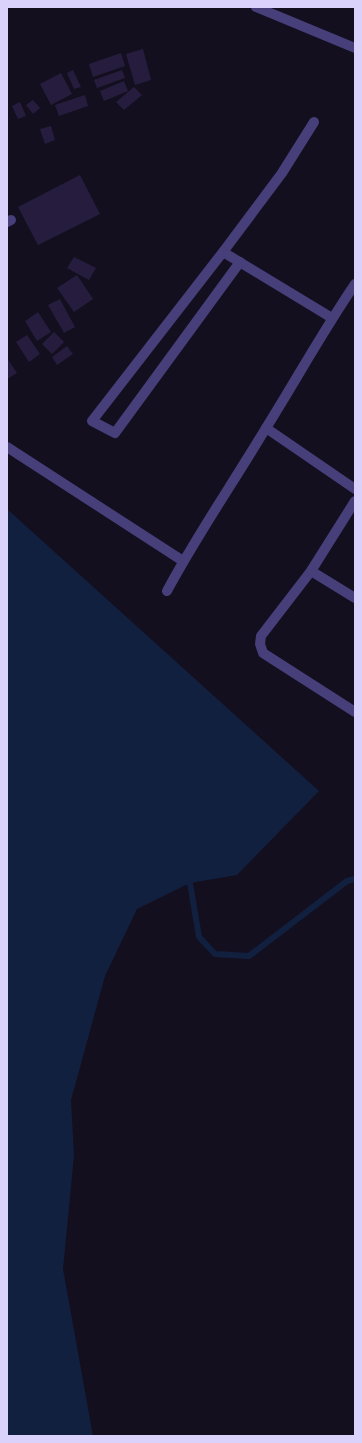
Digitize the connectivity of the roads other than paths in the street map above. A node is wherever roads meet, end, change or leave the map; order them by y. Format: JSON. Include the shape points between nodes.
{"nodes":[{"id":1,"x":256,"y":7,"type":"edge"},
{"id":2,"x":355,"y":48,"type":"edge"},
{"id":3,"x":314,"y":122,"type":"dead end"},
{"id":4,"x":223,"y":252,"type":"junction"},
{"id":5,"x":240,"y":262,"type":"junction"},
{"id":6,"x":355,"y":284,"type":"edge"},
{"id":7,"x":332,"y":318,"type":"junction"},
{"id":8,"x":266,"y":428,"type":"junction"},
{"id":9,"x":7,"y":447,"type":"edge"},
{"id":10,"x":355,"y":489,"type":"edge"},
{"id":11,"x":355,"y":501,"type":"edge"},
{"id":12,"x":183,"y":561,"type":"junction"},
{"id":13,"x":311,"y":571,"type":"junction"},
{"id":14,"x":166,"y":591,"type":"dead end"},
{"id":15,"x":355,"y":598,"type":"edge"},
{"id":16,"x":355,"y":712,"type":"edge"}],
"edges":[{"from":1,"to":2,"type":"street"},
{"from":3,"to":4,"type":"street","via":[[282,174]]},
{"from":4,"to":5,"type":"street"},
{"from":4,"to":5,"type":"street","via":[[92,421],[115,433]]},
{"from":5,"to":7,"type":"street"},
{"from":6,"to":7,"type":"street"},
{"from":7,"to":8,"type":"street"},
{"from":8,"to":10,"type":"street"},
{"from":8,"to":12,"type":"street"},
{"from":9,"to":12,"type":"street"},
{"from":11,"to":13,"type":"street"},
{"from":12,"to":14,"type":"street"},
{"from":13,"to":15,"type":"street"},
{"from":13,"to":16,"type":"street","via":[[261,636],[260,644],[263,653]]}]}
